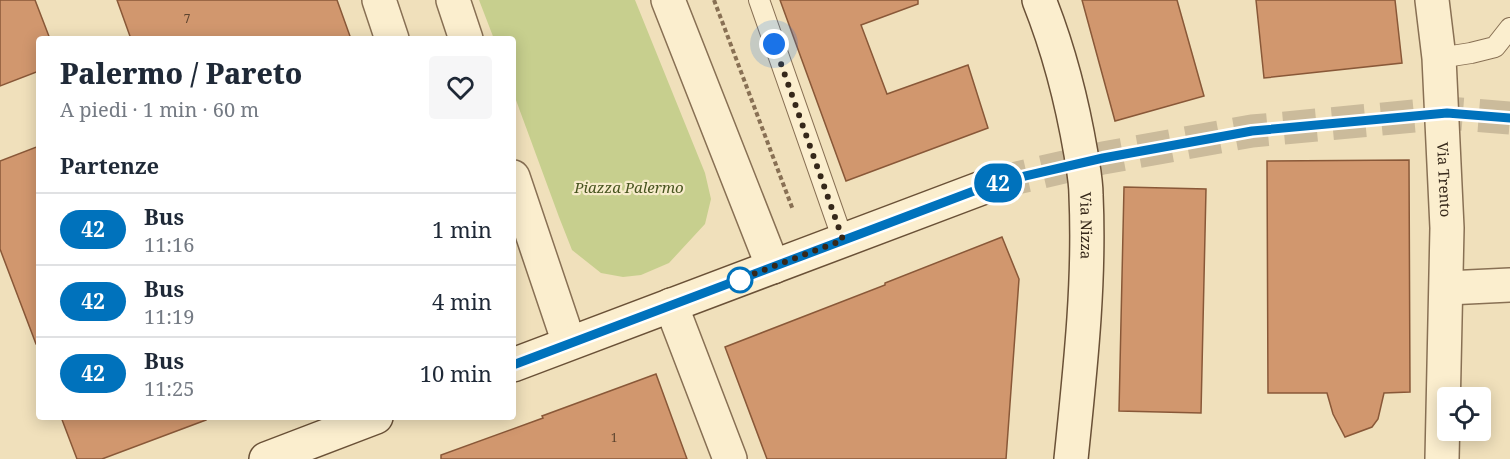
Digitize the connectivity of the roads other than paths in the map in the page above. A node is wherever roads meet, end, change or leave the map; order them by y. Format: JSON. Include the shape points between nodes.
{"nodes":[{"id":1,"x":379,"y":0,"type":"edge"},
{"id":2,"x":453,"y":0,"type":"edge"},
{"id":3,"x":668,"y":0,"type":"edge"},
{"id":4,"x":759,"y":0,"type":"edge"},
{"id":5,"x":1040,"y":0,"type":"edge"},
{"id":6,"x":1432,"y":0,"type":"edge"},
{"id":7,"x":1510,"y":28,"type":"edge"},
{"id":8,"x":391,"y":36,"type":"edge"},
{"id":9,"x":465,"y":36,"type":"edge"},
{"id":10,"x":1502,"y":46,"type":"edge"},
{"id":11,"x":1439,"y":58,"type":"junction"},
{"id":12,"x":995,"y":183,"type":"tunnel mouth"},
{"id":13,"x":516,"y":186,"type":"edge"},
{"id":14,"x":843,"y":240,"type":"junction"},
{"id":15,"x":773,"y":267,"type":"junction"},
{"id":16,"x":1510,"y":285,"type":"edge"},
{"id":17,"x":1447,"y":288,"type":"junction"},
{"id":18,"x":671,"y":305,"type":"junction"},
{"id":19,"x":569,"y":343,"type":"junction"},
{"id":20,"x":516,"y":364,"type":"edge"},
{"id":21,"x":368,"y":420,"type":"edge"},
{"id":22,"x":266,"y":459,"type":"edge"},
{"id":23,"x":730,"y":459,"type":"edge"},
{"id":24,"x":1071,"y":459,"type":"edge"},
{"id":25,"x":1442,"y":459,"type":"edge"}],
"edges":[{"from":1,"to":8,"type":"street"},
{"from":2,"to":9,"type":"street"},
{"from":3,"to":15,"type":"street"},
{"from":4,"to":14,"type":"lane"},
{"from":5,"to":24,"type":"street","name":"Via Nizza","via":[[1065,75],[1086,192],[1087,289]]},
{"from":6,"to":11,"type":"street","name":"Via Trento"},
{"from":7,"to":10,"type":"lane"},
{"from":10,"to":11,"type":"lane"},
{"from":11,"to":17,"type":"street","name":"Via Trento"},
{"from":12,"to":14,"type":"street"},
{"from":13,"to":19,"type":"street"},
{"from":14,"to":15,"type":"street"},
{"from":15,"to":18,"type":"street"},
{"from":16,"to":17,"type":"street"},
{"from":17,"to":25,"type":"street","name":"Via Trento"},
{"from":18,"to":19,"type":"street"},
{"from":18,"to":23,"type":"street"},
{"from":19,"to":20,"type":"street"},
{"from":21,"to":22,"type":"street"}]}
